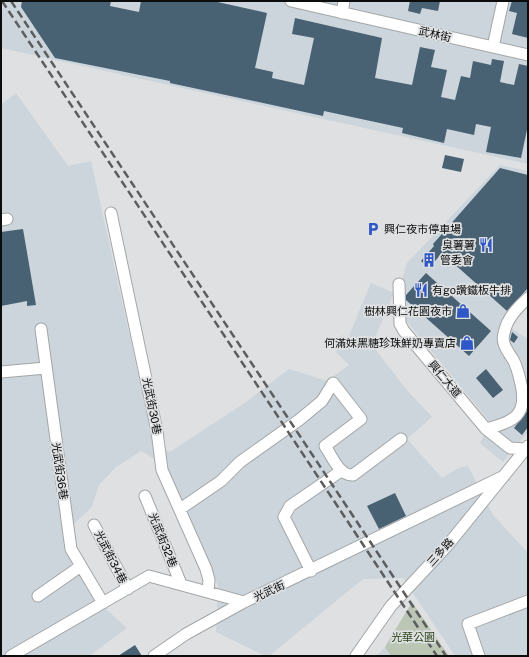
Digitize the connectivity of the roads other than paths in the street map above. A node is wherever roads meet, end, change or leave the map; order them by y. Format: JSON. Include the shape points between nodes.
{"nodes":[{"id":1,"x":291,"y":1,"type":"edge"},
{"id":2,"x":344,"y":1,"type":"edge"},
{"id":3,"x":503,"y":1,"type":"edge"},
{"id":4,"x":342,"y":12,"type":"junction"},
{"id":5,"x":493,"y":47,"type":"junction"},
{"id":6,"x":528,"y":55,"type":"edge"},
{"id":7,"x":111,"y":213,"type":"dead end"},
{"id":8,"x":400,"y":284,"type":"dead end"},
{"id":9,"x":528,"y":298,"type":"edge"},
{"id":10,"x":41,"y":329,"type":"dead end"},
{"id":11,"x":46,"y":368,"type":"junction"},
{"id":12,"x":1,"y":372,"type":"edge"},
{"id":13,"x":486,"y":429,"type":"junction"},
{"id":14,"x":401,"y":439,"type":"dead end"},
{"id":15,"x":527,"y":449,"type":"edge"},
{"id":16,"x":341,"y":471,"type":"junction"},
{"id":17,"x":504,"y":476,"type":"junction"},
{"id":18,"x":145,"y":496,"type":"dead end"},
{"id":19,"x":180,"y":509,"type":"junction"},
{"id":20,"x":94,"y":525,"type":"dead end"},
{"id":21,"x":81,"y":566,"type":"junction"},
{"id":22,"x":312,"y":571,"type":"junction"},
{"id":23,"x":181,"y":584,"type":"junction"},
{"id":24,"x":128,"y":589,"type":"junction"},
{"id":25,"x":208,"y":592,"type":"junction"},
{"id":26,"x":38,"y":596,"type":"dead end"},
{"id":27,"x":528,"y":601,"type":"edge"},
{"id":28,"x":244,"y":602,"type":"junction"},
{"id":29,"x":103,"y":603,"type":"junction"},
{"id":30,"x":11,"y":656,"type":"edge"},
{"id":31,"x":154,"y":656,"type":"edge"},
{"id":32,"x":356,"y":656,"type":"edge"},
{"id":33,"x":479,"y":656,"type":"edge"}],
"edges":[{"from":1,"to":4,"type":"street","name":"武林街"},
{"from":2,"to":4,"type":"street"},
{"from":3,"to":5,"type":"street"},
{"from":4,"to":5,"type":"street","name":"武林街"},
{"from":5,"to":6,"type":"street","name":"武林街"},
{"from":7,"to":19,"type":"street","name":"光武街30巷","via":[[157,431],[162,470]]},
{"from":8,"to":13,"type":"street","name":"興仁大道","via":[[400,324]]},
{"from":9,"to":13,"type":"street","via":[[512,315],[503,340],[519,375],[524,403],[516,416]]},
{"from":10,"to":11,"type":"street","name":"光武街36巷"},
{"from":11,"to":12,"type":"street"},
{"from":11,"to":21,"type":"street","name":"光武街36巷","via":[[71,549]]},
{"from":13,"to":15,"type":"street","name":"興仁大道","via":[[514,449]]},
{"from":14,"to":16,"type":"street","via":[[353,475]]},
{"from":15,"to":17,"type":"street","name":"三多路"},
{"from":16,"to":19,"type":"street","via":[[325,446],[361,419],[333,383],[322,400],[299,420],[240,462],[221,481]]},
{"from":16,"to":22,"type":"street","via":[[290,506],[284,516]]},
{"from":17,"to":22,"type":"street","name":"光武街"},
{"from":17,"to":32,"type":"street","name":"三多路","via":[[447,546],[391,606]]},
{"from":18,"to":23,"type":"street","name":"光武街32巷"},
{"from":19,"to":25,"type":"street","name":"光武街30巷","via":[[206,569],[209,580]]},
{"from":20,"to":24,"type":"street","name":"光武街34巷"},
{"from":21,"to":26,"type":"street"},
{"from":21,"to":29,"type":"street","name":"光武街36巷"},
{"from":22,"to":28,"type":"street","name":"光武街"},
{"from":23,"to":24,"type":"street","name":"光武街","via":[[149,576]]},
{"from":23,"to":25,"type":"street","name":"光武街"},
{"from":24,"to":29,"type":"street","name":"光武街"},
{"from":25,"to":28,"type":"street","name":"光武街"},
{"from":27,"to":33,"type":"street","via":[[468,624]]},
{"from":28,"to":31,"type":"street","via":[[186,634]]},
{"from":29,"to":30,"type":"street","name":"光武街"}]}
